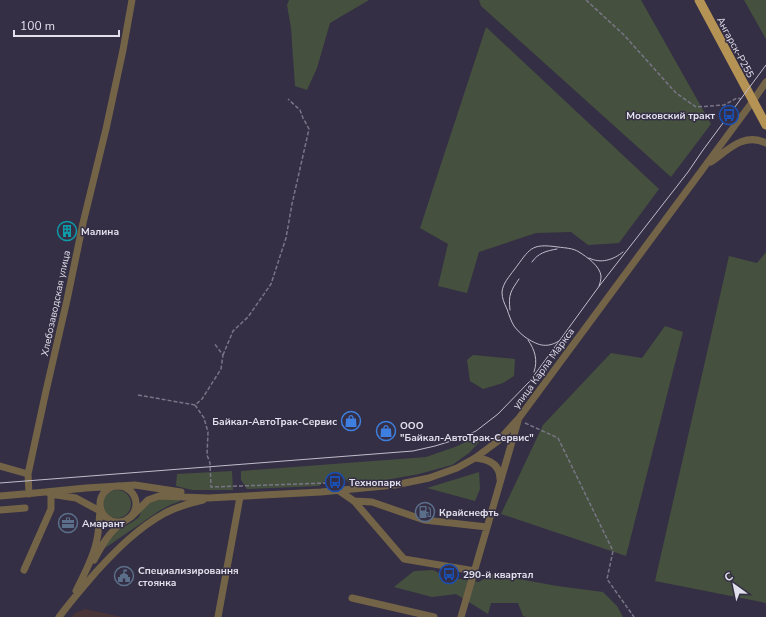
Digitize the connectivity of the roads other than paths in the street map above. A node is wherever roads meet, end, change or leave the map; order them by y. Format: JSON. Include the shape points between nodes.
{"nodes":[{"id":1,"x":132,"y":0,"type":"edge"},
{"id":2,"x":699,"y":0,"type":"edge"},
{"id":3,"x":766,"y":82,"type":"edge"},
{"id":4,"x":753,"y":101,"type":"junction"},
{"id":5,"x":766,"y":125,"type":"edge"},
{"id":6,"x":766,"y":143,"type":"edge"},
{"id":7,"x":704,"y":167,"type":"junction"},
{"id":8,"x":522,"y":420,"type":"junction"},
{"id":9,"x":474,"y":458,"type":"junction"},
{"id":10,"x":0,"y":466,"type":"edge"},
{"id":11,"x":28,"y":474,"type":"junction"},
{"id":12,"x":500,"y":483,"type":"junction"},
{"id":13,"x":115,"y":486,"type":"junction"},
{"id":14,"x":338,"y":490,"type":"junction"},
{"id":15,"x":32,"y":494,"type":"junction"},
{"id":16,"x":51,"y":494,"type":"junction"},
{"id":17,"x":0,"y":496,"type":"edge"},
{"id":18,"x":240,"y":497,"type":"junction"},
{"id":19,"x":208,"y":498,"type":"junction"},
{"id":20,"x":354,"y":501,"type":"junction"},
{"id":21,"x":25,"y":508,"type":"dead end"},
{"id":22,"x":0,"y":510,"type":"edge"},
{"id":23,"x":100,"y":511,"type":"junction"},
{"id":24,"x":129,"y":519,"type":"junction"},
{"id":25,"x":487,"y":527,"type":"junction"},
{"id":26,"x":24,"y":570,"type":"dead end"},
{"id":27,"x":475,"y":571,"type":"junction"},
{"id":28,"x":73,"y":598,"type":"junction"},
{"id":29,"x":352,"y":598,"type":"dead end"},
{"id":30,"x":59,"y":617,"type":"edge"},
{"id":31,"x":218,"y":617,"type":"edge"},
{"id":32,"x":434,"y":617,"type":"edge"},
{"id":33,"x":461,"y":617,"type":"edge"}],
"edges":[{"from":1,"to":11,"type":"street","name":"Хлебозаводская улица","via":[[106,129]]},
{"from":2,"to":4,"type":"main road","name":"Ангарск-Р255"},
{"from":3,"to":4,"type":"street","name":"улица Карла Маркса"},
{"from":4,"to":5,"type":"main road","name":"Ангарск-Р255"},
{"from":4,"to":7,"type":"street","name":"улица Карла Маркса"},
{"from":6,"to":7,"type":"street","via":[[757,139],[742,141]]},
{"from":7,"to":8,"type":"street","name":"улица Карла Маркса"},
{"from":8,"to":9,"type":"street","name":"улица Карла Маркса"},
{"from":8,"to":12,"type":"street"},
{"from":9,"to":12,"type":"street","via":[[483,458],[494,464],[500,475]]},
{"from":9,"to":14,"type":"street","name":"улица Карла Маркса","via":[[457,468],[429,478],[395,485]]},
{"from":10,"to":11,"type":"street"},
{"from":11,"to":15,"type":"street","name":"Хлебозаводская улица"},
{"from":12,"to":25,"type":"street"},
{"from":13,"to":15,"type":"street","name":"улица Карла Маркса"},
{"from":13,"to":19,"type":"street","name":"улица Карла Маркса","via":[[135,485]]},
{"from":13,"to":23,"type":"street","via":[[103,493]]},
{"from":13,"to":24,"type":"street","via":[[126,487],[133,493],[136,508]]},
{"from":14,"to":18,"type":"street","name":"улица Карла Маркса"},
{"from":14,"to":20,"type":"street"},
{"from":15,"to":16,"type":"street","name":"улица Карла Маркса"},
{"from":15,"to":17,"type":"street","name":"улица Карла Маркса"},
{"from":16,"to":23,"type":"street","name":"улица Карла Маркса","via":[[76,498]]},
{"from":16,"to":26,"type":"street","via":[[51,509]]},
{"from":18,"to":19,"type":"street","name":"улица Карла Маркса"},
{"from":18,"to":31,"type":"street"},
{"from":19,"to":24,"type":"street","name":"улица Карла Маркса","via":[[156,496],[148,500]]},
{"from":19,"to":28,"type":"street","via":[[176,508],[141,529],[118,548]]},
{"from":20,"to":25,"type":"street","via":[[372,502],[424,520]]},
{"from":20,"to":27,"type":"street","via":[[404,559]]},
{"from":21,"to":22,"type":"street"},
{"from":23,"to":24,"type":"street","via":[[111,521],[121,522]]},
{"from":23,"to":28,"type":"street","via":[[93,554]]},
{"from":24,"to":28,"type":"street","name":"улица Карла Маркса","via":[[116,528],[104,542]]},
{"from":25,"to":27,"type":"street"},
{"from":27,"to":33,"type":"street"},
{"from":28,"to":30,"type":"street"},
{"from":29,"to":32,"type":"street"}]}
